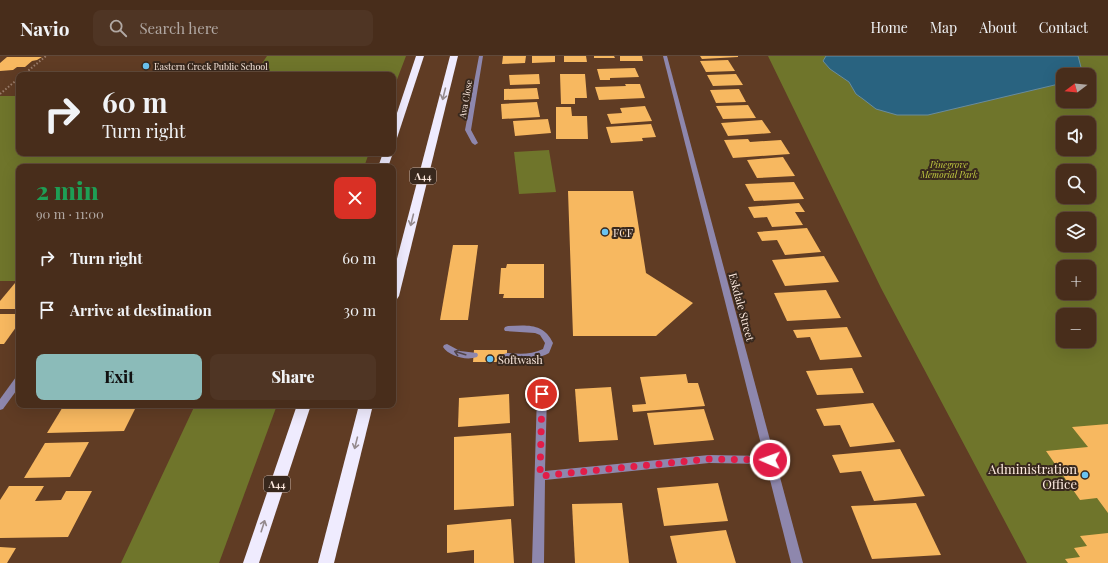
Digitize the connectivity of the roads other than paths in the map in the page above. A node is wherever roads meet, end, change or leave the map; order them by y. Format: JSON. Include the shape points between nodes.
{"nodes":[{"id":1,"x":420,"y":56,"type":"edge"},
{"id":2,"x":454,"y":56,"type":"edge"},
{"id":3,"x":481,"y":56,"type":"edge"},
{"id":4,"x":665,"y":56,"type":"edge"},
{"id":5,"x":396,"y":129,"type":"edge"},
{"id":6,"x":475,"y":143,"type":"dead end"},
{"id":7,"x":396,"y":284,"type":"edge"},
{"id":8,"x":508,"y":329,"type":"dead end"},
{"id":9,"x":447,"y":347,"type":"dead end"},
{"id":10,"x":474,"y":355,"type":"dead end"},
{"id":11,"x":507,"y":356,"type":"dead end"},
{"id":12,"x":16,"y":384,"type":"edge"},
{"id":13,"x":542,"y":394,"type":"dead end"},
{"id":14,"x":0,"y":406,"type":"edge"},
{"id":15,"x":303,"y":408,"type":"edge"},
{"id":16,"x":365,"y":408,"type":"edge"},
{"id":17,"x":770,"y":460,"type":"junction"},
{"id":18,"x":540,"y":476,"type":"junction"},
{"id":19,"x":251,"y":563,"type":"edge"},
{"id":20,"x":326,"y":563,"type":"edge"},
{"id":21,"x":538,"y":563,"type":"edge"},
{"id":22,"x":797,"y":563,"type":"edge"}],
"edges":[{"from":1,"to":5,"type":"highway"},
{"from":2,"to":7,"type":"highway","number":"A44","one_way":true},
{"from":3,"to":6,"type":"street","name":"Ava Close","via":[[468,130]]},
{"from":4,"to":17,"type":"street","name":"Eskdale Street"},
{"from":8,"to":11,"type":"street","via":[[538,330],[544,333],[549,343],[546,351],[534,356]]},
{"from":10,"to":9,"type":"street","one_way":true,"via":[[459,354]]},
{"from":12,"to":14,"type":"street"},
{"from":13,"to":18,"type":"street"},
{"from":19,"to":15,"type":"highway","number":"A44","one_way":true},
{"from":16,"to":20,"type":"highway","one_way":true},
{"from":17,"to":18,"type":"street","via":[[709,459]]},
{"from":17,"to":22,"type":"street","name":"Eskdale Street"},
{"from":18,"to":21,"type":"street"}]}
